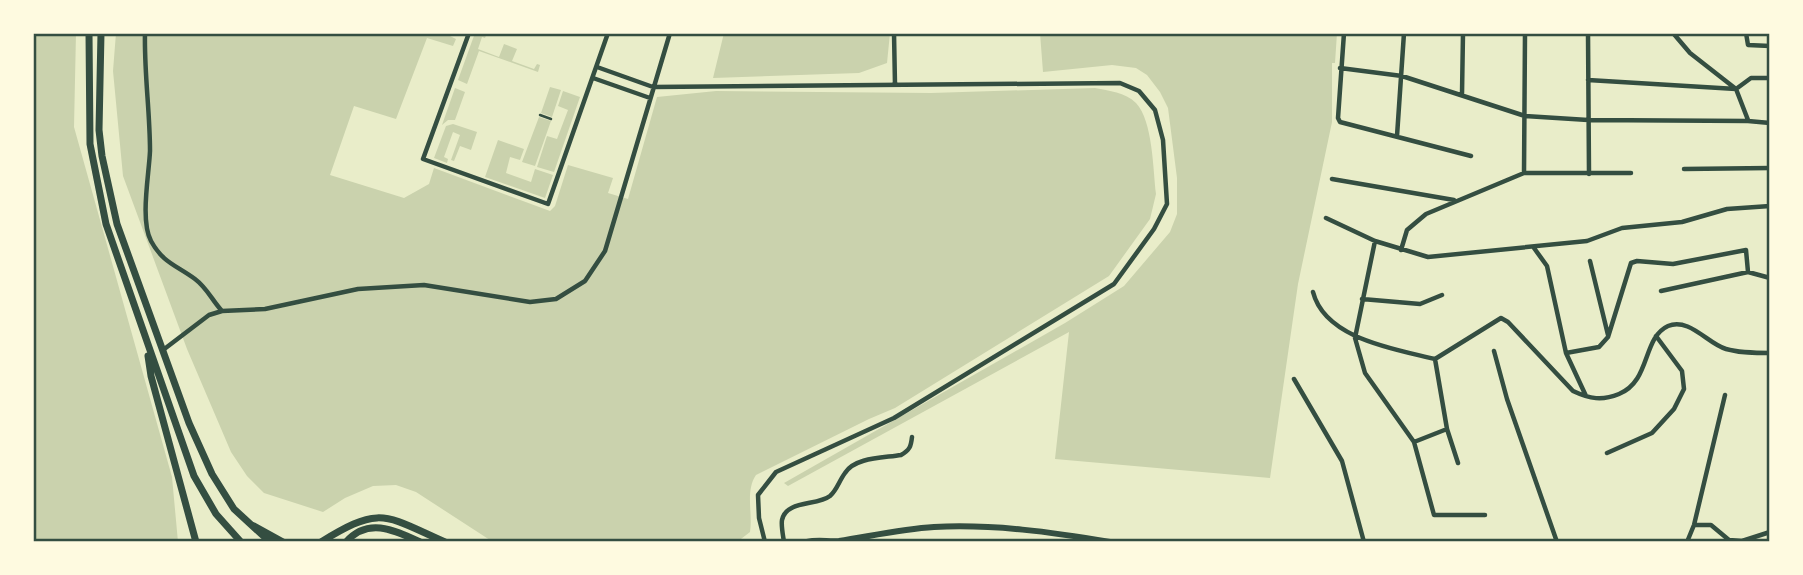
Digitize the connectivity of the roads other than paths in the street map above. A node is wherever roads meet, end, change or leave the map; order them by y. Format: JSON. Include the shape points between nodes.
{"nodes":[{"id":1,"x":89,"y":33,"type":"edge"},
{"id":2,"x":101,"y":33,"type":"edge"},
{"id":3,"x":145,"y":33,"type":"edge"},
{"id":4,"x":469,"y":33,"type":"edge"},
{"id":5,"x":608,"y":33,"type":"edge"},
{"id":6,"x":670,"y":33,"type":"edge"},
{"id":7,"x":894,"y":33,"type":"edge"},
{"id":8,"x":1344,"y":33,"type":"edge"},
{"id":9,"x":1404,"y":33,"type":"edge"},
{"id":10,"x":1463,"y":33,"type":"edge"},
{"id":11,"x":1525,"y":33,"type":"edge"},
{"id":12,"x":1588,"y":33,"type":"edge"},
{"id":13,"x":1673,"y":33,"type":"edge"},
{"id":14,"x":1745,"y":33,"type":"edge"},
{"id":15,"x":1770,"y":46,"type":"edge"},
{"id":16,"x":597,"y":67,"type":"junction"},
{"id":17,"x":1340,"y":68,"type":"junction"},
{"id":18,"x":1402,"y":76,"type":"junction"},
{"id":19,"x":593,"y":78,"type":"junction"},
{"id":20,"x":1770,"y":78,"type":"edge"},
{"id":21,"x":1588,"y":80,"type":"junction"},
{"id":22,"x":895,"y":85,"type":"junction"},
{"id":23,"x":653,"y":86,"type":"junction"},
{"id":24,"x":1736,"y":89,"type":"junction"},
{"id":25,"x":1462,"y":94,"type":"junction"},
{"id":26,"x":650,"y":98,"type":"junction"},
{"id":27,"x":540,"y":115,"type":"dead end"},
{"id":28,"x":1525,"y":116,"type":"junction"},
{"id":29,"x":551,"y":119,"type":"dead end"},
{"id":30,"x":1588,"y":120,"type":"junction"},
{"id":31,"x":1748,"y":121,"type":"junction"},
{"id":32,"x":1770,"y":123,"type":"edge"},
{"id":33,"x":1397,"y":136,"type":"junction"},
{"id":34,"x":1471,"y":156,"type":"dead end"},
{"id":35,"x":1770,"y":167,"type":"edge"},
{"id":36,"x":1684,"y":169,"type":"dead end"},
{"id":37,"x":1524,"y":173,"type":"junction"},
{"id":38,"x":1632,"y":173,"type":"dead end"},
{"id":39,"x":1589,"y":174,"type":"junction"},
{"id":40,"x":1332,"y":179,"type":"dead end"},
{"id":41,"x":1454,"y":200,"type":"junction"},
{"id":42,"x":1770,"y":206,"type":"edge"},
{"id":43,"x":1326,"y":218,"type":"dead end"},
{"id":44,"x":1375,"y":241,"type":"junction"},
{"id":45,"x":1534,"y":247,"type":"junction"},
{"id":46,"x":1401,"y":250,"type":"junction"},
{"id":47,"x":1590,"y":261,"type":"dead end"},
{"id":48,"x":1748,"y":272,"type":"junction"},
{"id":49,"x":1770,"y":278,"type":"edge"},
{"id":50,"x":1661,"y":291,"type":"dead end"},
{"id":51,"x":1313,"y":292,"type":"dead end"},
{"id":52,"x":1442,"y":295,"type":"dead end"},
{"id":53,"x":1362,"y":299,"type":"junction"},
{"id":54,"x":222,"y":311,"type":"junction"},
{"id":55,"x":1656,"y":336,"type":"junction"},
{"id":56,"x":1608,"y":337,"type":"junction"},
{"id":57,"x":1356,"y":338,"type":"junction"},
{"id":58,"x":146,"y":342,"type":"junction"},
{"id":59,"x":163,"y":350,"type":"junction"},
{"id":60,"x":1494,"y":351,"type":"dead end"},
{"id":61,"x":1566,"y":353,"type":"junction"},
{"id":62,"x":1770,"y":353,"type":"edge"},
{"id":63,"x":1435,"y":359,"type":"junction"},
{"id":64,"x":1294,"y":379,"type":"dead end"},
{"id":65,"x":1724,"y":395,"type":"dead end"},
{"id":66,"x":1586,"y":397,"type":"junction"},
{"id":67,"x":1447,"y":429,"type":"junction"},
{"id":68,"x":912,"y":437,"type":"dead end"},
{"id":69,"x":1414,"y":442,"type":"junction"},
{"id":70,"x":1607,"y":453,"type":"dead end"},
{"id":71,"x":1458,"y":463,"type":"dead end"},
{"id":72,"x":1485,"y":515,"type":"dead end"},
{"id":73,"x":247,"y":523,"type":"junction"},
{"id":74,"x":1694,"y":525,"type":"junction"},
{"id":75,"x":1770,"y":532,"type":"edge"},
{"id":76,"x":196,"y":542,"type":"edge"},
{"id":77,"x":241,"y":542,"type":"edge"},
{"id":78,"x":270,"y":542,"type":"edge"},
{"id":79,"x":284,"y":542,"type":"edge"},
{"id":80,"x":321,"y":542,"type":"edge"},
{"id":81,"x":346,"y":542,"type":"edge"},
{"id":82,"x":420,"y":542,"type":"edge"},
{"id":83,"x":444,"y":542,"type":"edge"},
{"id":84,"x":765,"y":542,"type":"edge"},
{"id":85,"x":784,"y":542,"type":"edge"},
{"id":86,"x":807,"y":542,"type":"edge"},
{"id":87,"x":835,"y":542,"type":"edge"},
{"id":88,"x":1110,"y":542,"type":"edge"},
{"id":89,"x":1364,"y":542,"type":"edge"},
{"id":90,"x":1558,"y":542,"type":"edge"},
{"id":91,"x":1687,"y":542,"type":"edge"}],
"edges":[{"from":1,"to":58,"type":"highway","via":[[91,159],[106,224]]},
{"from":2,"to":59,"type":"highway","via":[[98,104],[102,156],[117,223]]},
{"from":3,"to":54,"type":"street","via":[[149,237],[160,255],[195,279]]},
{"from":4,"to":19,"type":"street","via":[[423,159],[435,164],[548,204]]},
{"from":5,"to":16,"type":"street"},
{"from":6,"to":23,"type":"street"},
{"from":7,"to":22,"type":"street"},
{"from":8,"to":17,"type":"street"},
{"from":9,"to":18,"type":"street"},
{"from":10,"to":25,"type":"street"},
{"from":11,"to":28,"type":"street"},
{"from":12,"to":21,"type":"street"},
{"from":13,"to":24,"type":"street","via":[[1690,53]]},
{"from":14,"to":15,"type":"street","via":[[1753,46]]},
{"from":16,"to":19,"type":"street"},
{"from":16,"to":23,"type":"street"},
{"from":17,"to":18,"type":"street"},
{"from":17,"to":33,"type":"street","via":[[1340,122]]},
{"from":18,"to":25,"type":"street"},
{"from":18,"to":33,"type":"street"},
{"from":19,"to":26,"type":"street"},
{"from":20,"to":24,"type":"street","via":[[1751,78]]},
{"from":21,"to":24,"type":"street"},
{"from":21,"to":30,"type":"street"},
{"from":22,"to":23,"type":"street"},
{"from":22,"to":84,"type":"street","via":[[1120,83],[1139,91],[1155,110],[1163,140],[1167,204],[1114,284],[894,418],[776,472],[758,495]]},
{"from":23,"to":26,"type":"street"},
{"from":24,"to":31,"type":"street"},
{"from":25,"to":28,"type":"street"},
{"from":26,"to":54,"type":"street","via":[[605,251],[585,281],[556,299],[530,302],[424,285],[358,289],[265,309]]},
{"from":27,"to":29,"type":"street"},
{"from":28,"to":30,"type":"street"},
{"from":28,"to":37,"type":"street"},
{"from":30,"to":31,"type":"street"},
{"from":30,"to":39,"type":"street"},
{"from":31,"to":32,"type":"street"},
{"from":33,"to":34,"type":"street"},
{"from":35,"to":36,"type":"street"},
{"from":37,"to":39,"type":"street"},
{"from":37,"to":41,"type":"street"},
{"from":38,"to":39,"type":"street"},
{"from":40,"to":41,"type":"street"},
{"from":41,"to":46,"type":"street","via":[[1414,222]]},
{"from":42,"to":45,"type":"street","via":[[1727,209],[1682,222],[1622,228],[1587,241]]},
{"from":43,"to":44,"type":"street"},
{"from":44,"to":46,"type":"street"},
{"from":44,"to":53,"type":"street"},
{"from":45,"to":46,"type":"street","via":[[1428,257]]},
{"from":45,"to":61,"type":"street","via":[[1547,266]]},
{"from":47,"to":56,"type":"street"},
{"from":48,"to":49,"type":"street"},
{"from":48,"to":50,"type":"street"},
{"from":48,"to":56,"type":"street","via":[[1746,250],[1673,264],[1631,263]]},
{"from":51,"to":57,"type":"street","via":[[1320,310]]},
{"from":52,"to":53,"type":"street","via":[[1420,304]]},
{"from":53,"to":57,"type":"street"},
{"from":54,"to":59,"type":"street","via":[[209,315]]},
{"from":55,"to":62,"type":"street","via":[[1669,326],[1684,324],[1724,349]]},
{"from":55,"to":66,"type":"street","via":[[1640,378],[1625,392],[1606,400]]},
{"from":55,"to":70,"type":"street","via":[[1682,371],[1684,389],[1674,409],[1652,433]]},
{"from":56,"to":61,"type":"street","via":[[1599,347]]},
{"from":57,"to":63,"type":"street"},
{"from":57,"to":69,"type":"street","via":[[1365,373]]},
{"from":58,"to":76,"type":"highway"},
{"from":58,"to":77,"type":"highway","via":[[200,489]]},
{"from":59,"to":73,"type":"highway","via":[[212,474]]},
{"from":60,"to":90,"type":"street"},
{"from":61,"to":66,"type":"street"},
{"from":63,"to":66,"type":"street","via":[[1500,318],[1573,391]]},
{"from":63,"to":67,"type":"street"},
{"from":64,"to":89,"type":"street","via":[[1342,461]]},
{"from":65,"to":74,"type":"street"},
{"from":67,"to":69,"type":"street"},
{"from":67,"to":71,"type":"street"},
{"from":68,"to":85,"type":"street","via":[[911,447],[901,455],[855,463],[831,495],[787,512],[782,520]]},
{"from":69,"to":72,"type":"street","via":[[1434,515]]},
{"from":73,"to":78,"type":"highway"},
{"from":73,"to":79,"type":"highway"},
{"from":74,"to":75,"type":"street","via":[[1711,525],[1729,540]]},
{"from":74,"to":91,"type":"street"},
{"from":80,"to":83,"type":"highway","via":[[360,520],[377,516]]},
{"from":81,"to":82,"type":"highway","via":[[361,530],[379,527]]},
{"from":86,"to":87,"type":"main road"},
{"from":87,"to":88,"type":"main road","via":[[895,530],[959,526],[1017,528]]}]}
